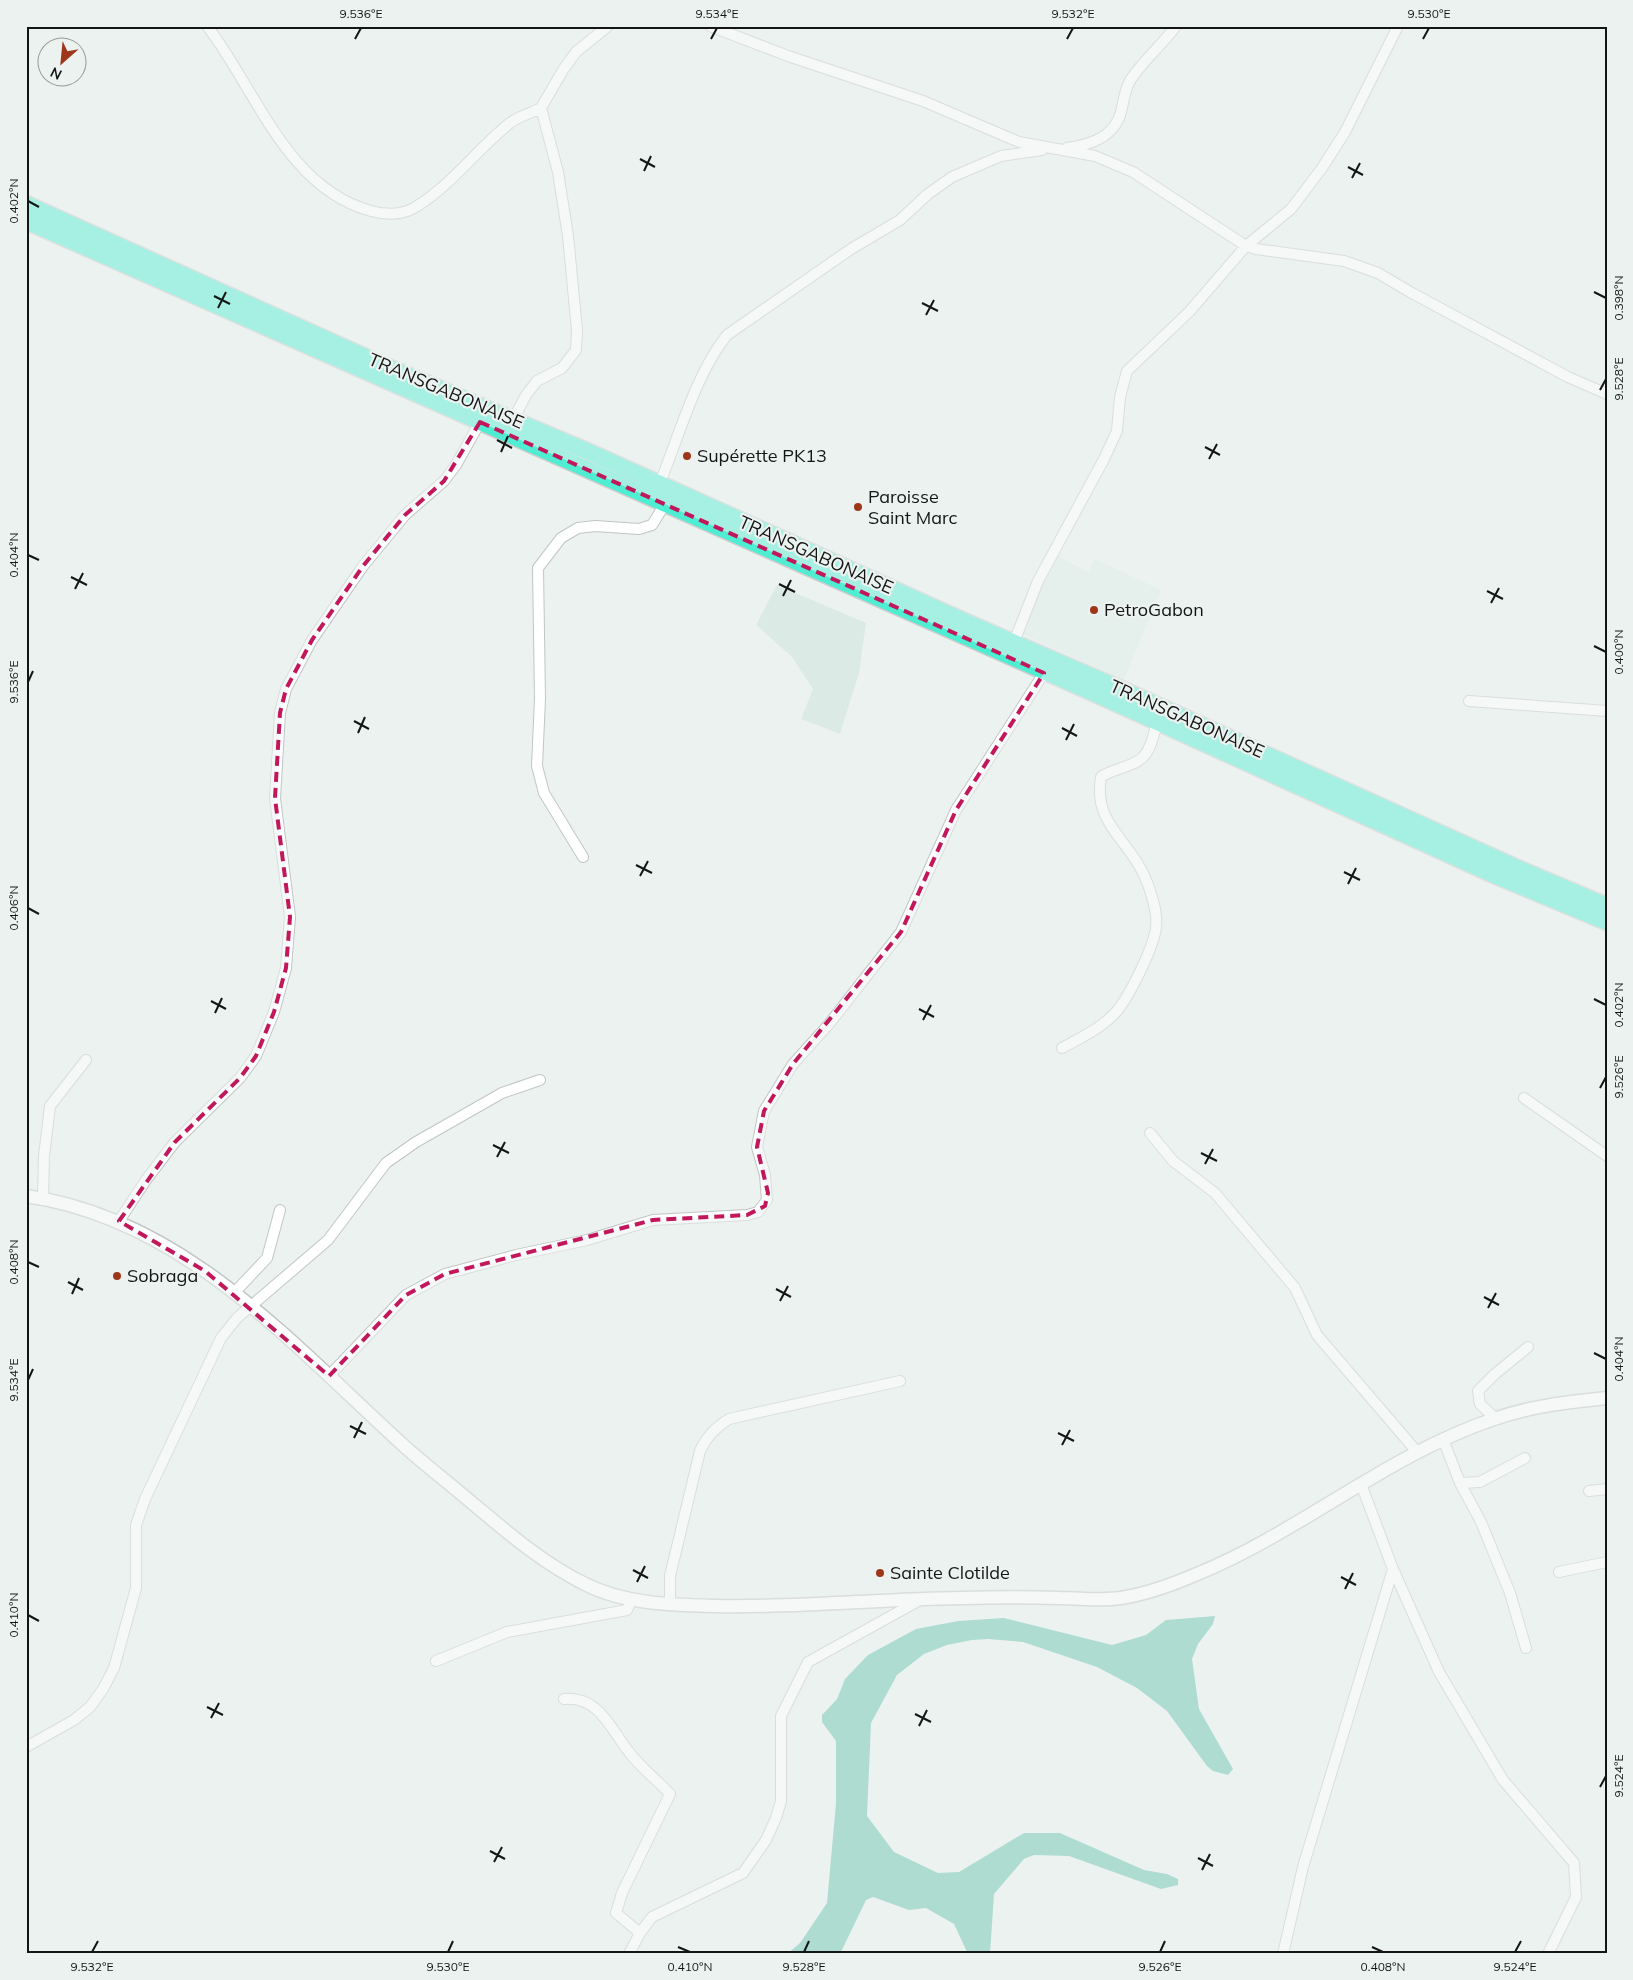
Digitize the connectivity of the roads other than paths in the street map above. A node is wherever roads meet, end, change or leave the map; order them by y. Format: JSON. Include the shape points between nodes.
{"nodes":[{"id":1,"x":207,"y":26,"type":"edge"},
{"id":2,"x":608,"y":26,"type":"edge"},
{"id":3,"x":710,"y":26,"type":"edge"},
{"id":4,"x":1176,"y":26,"type":"edge"},
{"id":5,"x":1398,"y":26,"type":"edge"},
{"id":6,"x":541,"y":108,"type":"junction"},
{"id":7,"x":1053,"y":149,"type":"junction"},
{"id":8,"x":26,"y":204,"type":"edge"},
{"id":9,"x":26,"y":221,"type":"edge"},
{"id":10,"x":1246,"y":246,"type":"junction"},
{"id":11,"x":1607,"y":394,"type":"edge"},
{"id":12,"x":513,"y":420,"type":"junction"},
{"id":13,"x":480,"y":422,"type":"junction"},
{"id":14,"x":659,"y":485,"type":"junction"},
{"id":15,"x":666,"y":504,"type":"junction"},
{"id":16,"x":1014,"y":642,"type":"junction"},
{"id":17,"x":1044,"y":673,"type":"junction"},
{"id":18,"x":1468,"y":701,"type":"dead end"},
{"id":19,"x":1607,"y":711,"type":"edge"},
{"id":20,"x":1157,"y":722,"type":"junction"},
{"id":21,"x":583,"y":856,"type":"dead end"},
{"id":22,"x":1607,"y":906,"type":"edge"},
{"id":23,"x":1607,"y":922,"type":"edge"},
{"id":24,"x":1062,"y":1048,"type":"dead end"},
{"id":25,"x":86,"y":1060,"type":"dead end"},
{"id":26,"x":540,"y":1080,"type":"dead end"},
{"id":27,"x":1524,"y":1098,"type":"dead end"},
{"id":28,"x":1150,"y":1133,"type":"dead end"},
{"id":29,"x":1607,"y":1156,"type":"edge"},
{"id":30,"x":26,"y":1196,"type":"edge"},
{"id":31,"x":43,"y":1198,"type":"junction"},
{"id":32,"x":280,"y":1210,"type":"dead end"},
{"id":33,"x":119,"y":1221,"type":"junction"},
{"id":34,"x":234,"y":1293,"type":"junction"},
{"id":35,"x":251,"y":1307,"type":"junction"},
{"id":36,"x":1528,"y":1347,"type":"dead end"},
{"id":37,"x":329,"y":1376,"type":"junction"},
{"id":38,"x":900,"y":1381,"type":"dead end"},
{"id":39,"x":1607,"y":1398,"type":"edge"},
{"id":40,"x":1494,"y":1418,"type":"junction"},
{"id":41,"x":1443,"y":1439,"type":"junction"},
{"id":42,"x":1418,"y":1453,"type":"junction"},
{"id":43,"x":1525,"y":1458,"type":"dead end"},
{"id":44,"x":1460,"y":1483,"type":"junction"},
{"id":45,"x":1361,"y":1484,"type":"junction"},
{"id":46,"x":1607,"y":1489,"type":"edge"},
{"id":47,"x":1589,"y":1491,"type":"dead end"},
{"id":48,"x":1607,"y":1562,"type":"edge"},
{"id":49,"x":1393,"y":1570,"type":"junction"},
{"id":50,"x":1559,"y":1572,"type":"dead end"},
{"id":51,"x":632,"y":1599,"type":"junction"},
{"id":52,"x":921,"y":1600,"type":"junction"},
{"id":53,"x":670,"y":1604,"type":"junction"},
{"id":54,"x":1526,"y":1648,"type":"dead end"},
{"id":55,"x":436,"y":1662,"type":"dead end"},
{"id":56,"x":564,"y":1698,"type":"dead end"},
{"id":57,"x":26,"y":1747,"type":"edge"},
{"id":58,"x":640,"y":1933,"type":"junction"},
{"id":59,"x":630,"y":1954,"type":"edge"},
{"id":60,"x":1283,"y":1954,"type":"edge"},
{"id":61,"x":1548,"y":1954,"type":"edge"}],
"edges":[{"from":1,"to":6,"type":"street","via":[[309,177],[331,194],[356,207],[376,212],[396,215],[414,208],[451,179],[512,122]]},
{"from":2,"to":6,"type":"street","via":[[576,52]]},
{"from":3,"to":7,"type":"street","via":[[923,102],[1019,142]]},
{"from":4,"to":7,"type":"street","via":[[1129,81],[1121,114],[1114,127],[1104,137],[1087,145]]},
{"from":5,"to":10,"type":"street","via":[[1345,132],[1322,168],[1291,208]]},
{"from":6,"to":12,"type":"street","via":[[558,172],[568,236],[576,350],[562,368],[536,381]]},
{"from":7,"to":10,"type":"street","via":[[1095,156],[1133,172]]},
{"from":7,"to":14,"type":"street","via":[[1001,156],[952,177],[900,220],[851,249],[728,336],[716,349]]},
{"from":8,"to":12,"type":"highway","name":"TRANSGABONAISE"},
{"from":9,"to":13,"type":"highway","name":"TRANSGABONAISE"},
{"from":10,"to":11,"type":"street","via":[[1344,261],[1378,273],[1568,377]]},
{"from":10,"to":16,"type":"street","via":[[1189,312],[1127,371],[1120,397],[1117,431],[1038,581]]},
{"from":12,"to":14,"type":"highway","name":"TRANSGABONAISE"},
{"from":13,"to":15,"type":"highway","name":"TRANSGABONAISE"},
{"from":13,"to":33,"type":"street","via":[[444,480],[406,515],[363,566],[312,640],[286,689],[280,713],[275,798],[290,917],[286,968],[274,1012],[256,1056],[240,1078],[175,1142]]},
{"from":14,"to":16,"type":"highway","name":"TRANSGABONAISE"},
{"from":15,"to":17,"type":"highway","name":"TRANSGABONAISE"},
{"from":15,"to":21,"type":"street","via":[[652,525],[639,529],[578,528],[562,538],[538,568],[540,699],[537,766],[544,794]]},
{"from":16,"to":22,"type":"highway","name":"TRANSGABONAISE"},
{"from":17,"to":20,"type":"highway","name":"TRANSGABONAISE"},
{"from":17,"to":37,"type":"street","via":[[956,810],[901,932],[829,1024],[793,1064],[764,1111],[757,1147],[768,1193],[765,1206],[747,1216],[653,1220],[587,1240],[445,1274],[406,1295]]},
{"from":18,"to":19,"type":"street"},
{"from":20,"to":23,"type":"highway","name":"TRANSGABONAISE","via":[[1494,876]]},
{"from":20,"to":24,"type":"street","via":[[1144,756],[1101,777],[1098,793],[1110,827],[1144,874],[1157,925],[1153,942],[1129,994],[1115,1013]]},
{"from":25,"to":31,"type":"street","via":[[50,1106]]},
{"from":26,"to":35,"type":"street","via":[[502,1093],[386,1163],[328,1240]]},
{"from":27,"to":29,"type":"street"},
{"from":28,"to":42,"type":"street","via":[[1173,1161],[1214,1193],[1295,1288],[1317,1335]]},
{"from":30,"to":31,"type":"street"},
{"from":31,"to":33,"type":"street"},
{"from":32,"to":34,"type":"street","via":[[267,1258]]},
{"from":33,"to":34,"type":"street","via":[[180,1254]]},
{"from":34,"to":35,"type":"street"},
{"from":35,"to":37,"type":"street"},
{"from":35,"to":57,"type":"street","via":[[221,1338],[145,1499],[136,1525],[136,1588],[114,1668],[107,1682],[90,1707],[74,1720]]},
{"from":36,"to":40,"type":"street","via":[[1478,1391],[1480,1404]]},
{"from":37,"to":51,"type":"street","via":[[407,1449],[535,1555],[589,1587]]},
{"from":38,"to":53,"type":"street","via":[[719,1425],[700,1451],[670,1576]]},
{"from":39,"to":40,"type":"street","via":[[1550,1404]]},
{"from":40,"to":41,"type":"street"},
{"from":41,"to":42,"type":"street"},
{"from":41,"to":44,"type":"street"},
{"from":42,"to":45,"type":"street"},
{"from":43,"to":44,"type":"street","via":[[1480,1482]]},
{"from":44,"to":54,"type":"street","via":[[1481,1522],[1510,1593]]},
{"from":45,"to":49,"type":"street"},
{"from":45,"to":52,"type":"street","via":[[1229,1560],[1194,1576],[1124,1598]]},
{"from":46,"to":47,"type":"street"},
{"from":48,"to":50,"type":"street"},
{"from":49,"to":60,"type":"street","via":[[1303,1867]]},
{"from":49,"to":61,"type":"street","via":[[1439,1672],[1502,1780],[1574,1863],[1576,1896]]},
{"from":51,"to":53,"type":"street"},
{"from":51,"to":55,"type":"street","via":[[627,1610],[507,1632]]},
{"from":52,"to":53,"type":"street","via":[[768,1606]]},
{"from":52,"to":58,"type":"street","via":[[808,1662],[781,1716],[781,1801],[766,1840],[743,1873],[652,1917]]},
{"from":56,"to":58,"type":"street","via":[[574,1698],[597,1708],[630,1753],[670,1794],[622,1893],[616,1913]]},
{"from":58,"to":59,"type":"street"}]}
